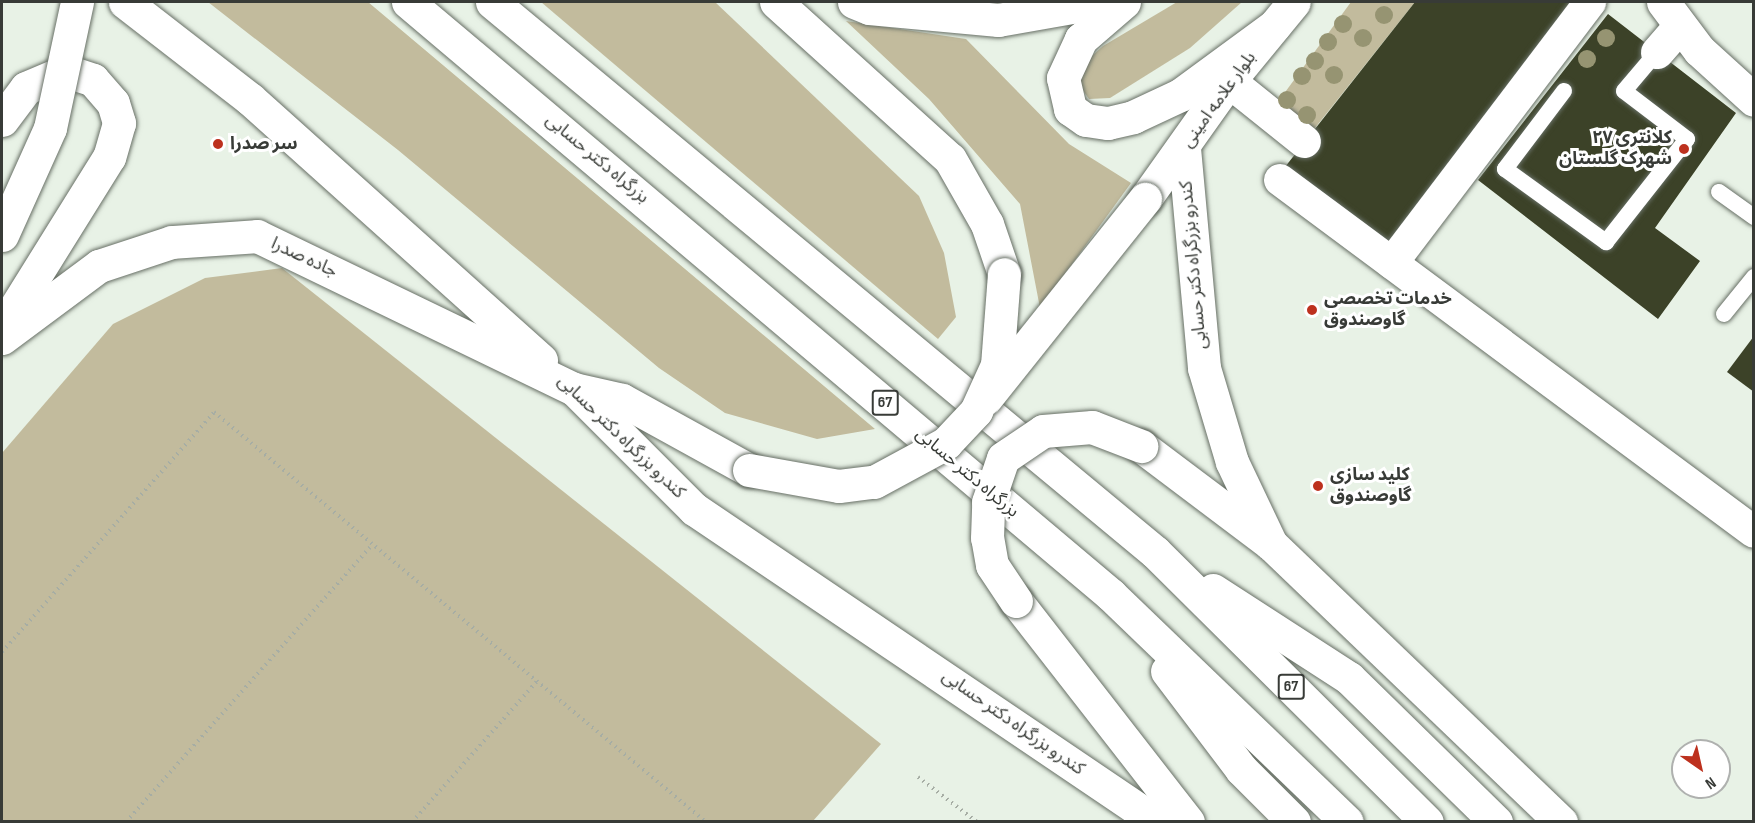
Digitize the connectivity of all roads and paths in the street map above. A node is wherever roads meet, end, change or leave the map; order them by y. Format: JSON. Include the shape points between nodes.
{"nodes":[{"id":1,"x":77,"y":2,"type":"edge"},
{"id":2,"x":125,"y":2,"type":"edge"},
{"id":3,"x":408,"y":2,"type":"edge"},
{"id":4,"x":492,"y":2,"type":"edge"},
{"id":5,"x":776,"y":2,"type":"edge"},
{"id":6,"x":854,"y":2,"type":"edge"},
{"id":7,"x":1100,"y":2,"type":"edge"},
{"id":8,"x":1124,"y":2,"type":"edge"},
{"id":9,"x":1590,"y":2,"type":"edge"},
{"id":10,"x":1284,"y":14,"type":"edge"},
{"id":11,"x":1671,"y":14,"type":"edge"},
{"id":12,"x":1657,"y":52,"type":"joint"},
{"id":13,"x":1228,"y":81,"type":"junction"},
{"id":14,"x":1563,"y":91,"type":"dead end"},
{"id":15,"x":1754,"y":100,"type":"edge"},
{"id":16,"x":2,"y":120,"type":"edge"},
{"id":17,"x":1304,"y":141,"type":"dead end"},
{"id":18,"x":1184,"y":148,"type":"junction"},
{"id":19,"x":1280,"y":180,"type":"dead end"},
{"id":20,"x":1719,"y":192,"type":"dead end"},
{"id":21,"x":1754,"y":217,"type":"edge"},
{"id":22,"x":2,"y":235,"type":"edge"},
{"id":23,"x":1392,"y":263,"type":"junction"},
{"id":24,"x":1751,"y":286,"type":"edge"},
{"id":25,"x":1724,"y":314,"type":"dead end"},
{"id":26,"x":2,"y":329,"type":"edge"},
{"id":27,"x":2,"y":338,"type":"edge"},
{"id":28,"x":574,"y":389,"type":"junction"},
{"id":29,"x":976,"y":411,"type":"junction"},
{"id":30,"x":1754,"y":532,"type":"edge"},
{"id":31,"x":373,"y":544,"type":"junction"},
{"id":32,"x":1270,"y":544,"type":"junction"},
{"id":33,"x":1155,"y":552,"type":"junction"},
{"id":34,"x":1111,"y":595,"type":"junction"},
{"id":35,"x":2,"y":652,"type":"edge"},
{"id":36,"x":538,"y":681,"type":"junction"},
{"id":37,"x":918,"y":777,"type":"dead end"},
{"id":38,"x":126,"y":822,"type":"edge"},
{"id":39,"x":412,"y":822,"type":"edge"},
{"id":40,"x":706,"y":822,"type":"edge"},
{"id":41,"x":977,"y":822,"type":"edge"},
{"id":42,"x":1157,"y":822,"type":"edge"},
{"id":43,"x":1188,"y":822,"type":"edge"},
{"id":44,"x":1294,"y":822,"type":"edge"},
{"id":45,"x":1347,"y":822,"type":"edge"},
{"id":46,"x":1427,"y":822,"type":"edge"},
{"id":47,"x":1496,"y":822,"type":"edge"},
{"id":48,"x":1561,"y":822,"type":"edge"}],
"edges":[{"from":1,"to":22,"type":"main road","bridge":true,"via":[[50,128]]},
{"from":2,"to":28,"type":"main road","name":"کندرو بزرگراه دکتر حسابی","via":[[250,99]]},
{"from":3,"to":34,"type":"main road","name":"بزرگراه دکتر حسابی","number":"67"},
{"from":4,"to":33,"type":"main road","number":"67"},
{"from":5,"to":29,"type":"main road","bridge":true,"via":[[950,159],[987,224],[1004,274],[997,365]]},
{"from":6,"to":7,"type":"main road","via":[[869,8],[998,20]]},
{"from":8,"to":10,"type":"main road","via":[[1081,39],[1063,78],[1070,109],[1086,120],[1108,123],[1134,117],[1180,95]]},
{"from":9,"to":23,"type":"street"},
{"from":10,"to":13,"type":"main road","name":"بلوار علامه امینی"},
{"from":11,"to":12,"type":"main road"},
{"from":11,"to":15,"type":"main road","via":[[1720,73]]},
{"from":12,"to":14,"type":"lane","via":[[1624,91],[1687,139],[1606,242],[1505,169]]},
{"from":13,"to":17,"type":"main road"},
{"from":13,"to":18,"type":"main road","name":"بلوار علامه امینی"},
{"from":16,"to":26,"type":"main road","via":[[26,88],[66,71],[93,80],[113,102],[119,123],[109,157]]},
{"from":18,"to":29,"type":"main road","name":"بلوار علامه امینی","bridge":true},
{"from":18,"to":32,"type":"main road","name":"کندرو بزرگراه دکتر حسابی","via":[[1204,368],[1232,462]]},
{"from":19,"to":23,"type":"street"},
{"from":20,"to":21,"type":"lane"},
{"from":23,"to":30,"type":"street"},
{"from":24,"to":25,"type":"lane"},
{"from":27,"to":28,"type":"main road","name":"جاده صدرا","via":[[99,266],[172,242],[257,236]]},
{"from":28,"to":29,"type":"main road","bridge":true,"via":[[622,400],[749,470],[840,486],[874,482],[946,443]]},
{"from":28,"to":42,"type":"main road","name":"کندرو بزرگراه دکتر حسابی","via":[[694,509]]},
{"from":31,"to":35,"type":"path","via":[[214,412]]},
{"from":31,"to":36,"type":"path"},
{"from":31,"to":38,"type":"path"},
{"from":32,"to":43,"type":"main road","bridge":true,"via":[[1141,446],[1092,427],[1043,431],[1003,458],[988,502],[987,538],[992,565]]},
{"from":32,"to":48,"type":"main road","name":"کندرو بزرگراه دکتر حسابی"},
{"from":33,"to":46,"type":"main road","number":"67"},
{"from":33,"to":47,"type":"main road","via":[[1349,678]]},
{"from":34,"to":44,"type":"main road","via":[[1240,769]]},
{"from":34,"to":45,"type":"main road","name":"بزرگراه دکتر حسابی","number":"67"},
{"from":36,"to":39,"type":"path"},
{"from":36,"to":40,"type":"path"},
{"from":37,"to":41,"type":"path"}]}
